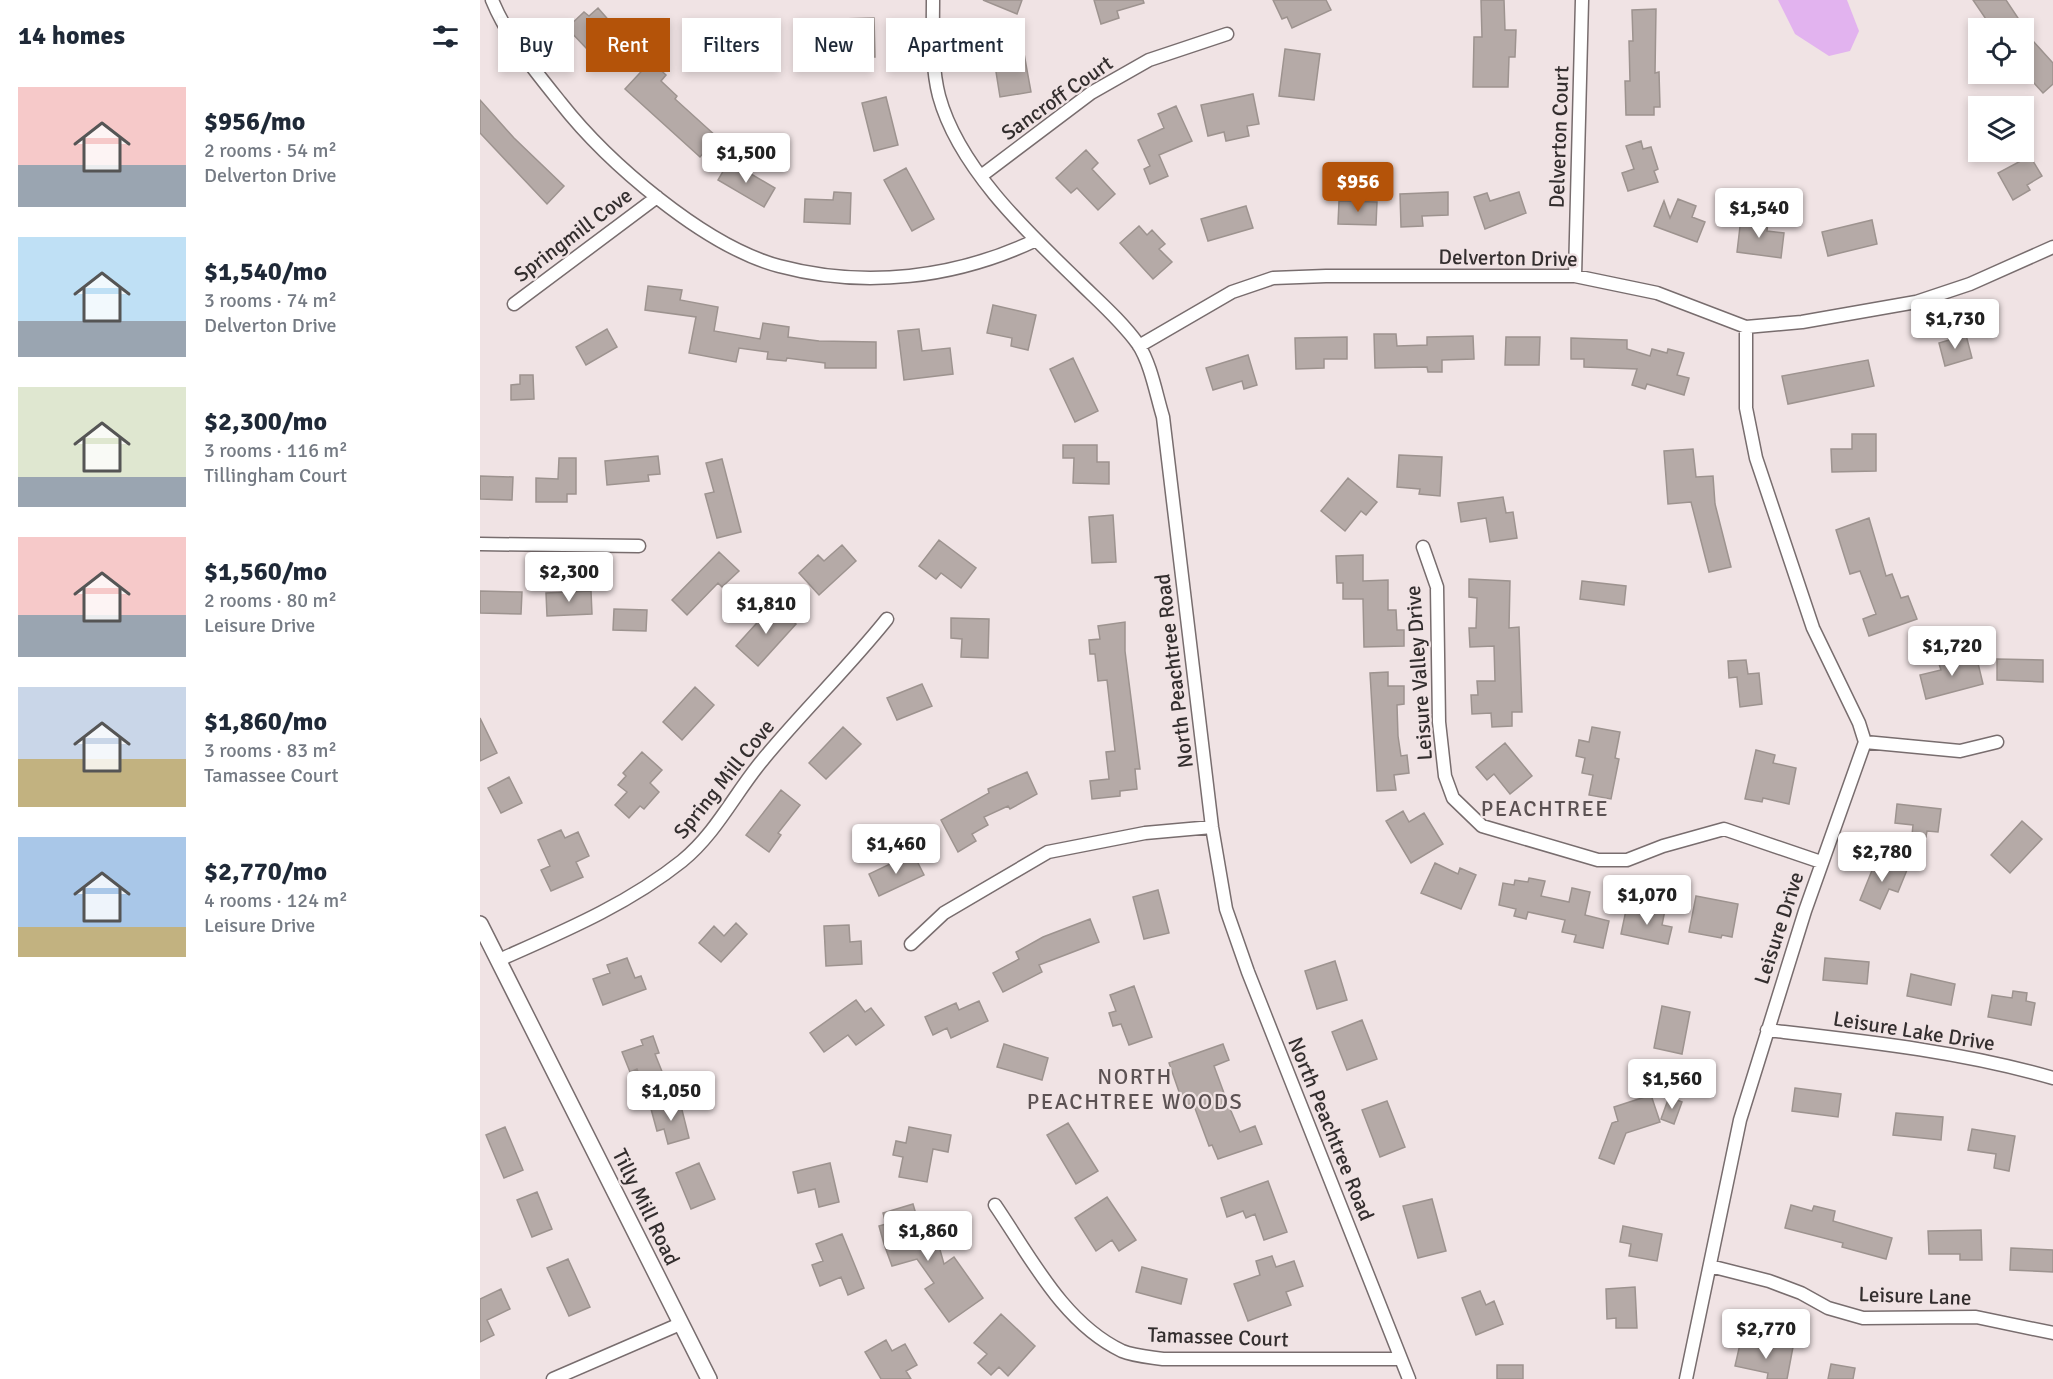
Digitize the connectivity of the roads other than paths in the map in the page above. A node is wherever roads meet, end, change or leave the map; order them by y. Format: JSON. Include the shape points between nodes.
{"nodes":[{"id":1,"x":492,"y":0,"type":"edge"},
{"id":2,"x":933,"y":0,"type":"edge"},
{"id":3,"x":1582,"y":0,"type":"edge"},
{"id":4,"x":1227,"y":34,"type":"dead end"},
{"id":5,"x":981,"y":176,"type":"junction"},
{"id":6,"x":657,"y":197,"type":"junction"},
{"id":7,"x":1036,"y":240,"type":"junction"},
{"id":8,"x":2053,"y":247,"type":"edge"},
{"id":9,"x":1575,"y":276,"type":"junction"},
{"id":10,"x":514,"y":304,"type":"dead end"},
{"id":11,"x":1746,"y":327,"type":"junction"},
{"id":12,"x":1139,"y":346,"type":"junction"},
{"id":13,"x":480,"y":544,"type":"edge"},
{"id":14,"x":639,"y":546,"type":"dead end"},
{"id":15,"x":1422,"y":547,"type":"dead end"},
{"id":16,"x":887,"y":619,"type":"dead end"},
{"id":17,"x":1865,"y":742,"type":"junction"},
{"id":18,"x":1997,"y":742,"type":"dead end"},
{"id":19,"x":1212,"y":827,"type":"junction"},
{"id":20,"x":1821,"y":862,"type":"junction"},
{"id":21,"x":480,"y":924,"type":"edge"},
{"id":22,"x":911,"y":944,"type":"dead end"},
{"id":23,"x":499,"y":960,"type":"junction"},
{"id":24,"x":1767,"y":1030,"type":"junction"},
{"id":25,"x":2053,"y":1078,"type":"edge"},
{"id":26,"x":995,"y":1205,"type":"dead end"},
{"id":27,"x":1710,"y":1266,"type":"junction"},
{"id":28,"x":680,"y":1324,"type":"junction"},
{"id":29,"x":2053,"y":1333,"type":"edge"},
{"id":30,"x":1401,"y":1359,"type":"junction"},
{"id":31,"x":553,"y":1379,"type":"edge"},
{"id":32,"x":709,"y":1379,"type":"edge"},
{"id":33,"x":1410,"y":1379,"type":"edge"},
{"id":34,"x":1686,"y":1379,"type":"edge"}],
"edges":[{"from":1,"to":6,"type":"street","via":[[531,66],[572,117],[611,159]]},
{"from":2,"to":5,"type":"street","name":"North Peachtree Road","via":[[939,95],[957,140]]},
{"from":3,"to":9,"type":"street","name":"Delverton Court"},
{"from":4,"to":5,"type":"street","name":"Sancroff Court","via":[[1149,60],[1110,82]]},
{"from":5,"to":7,"type":"street","name":"North Peachtree Road"},
{"from":6,"to":7,"type":"street","via":[[724,243],[777,266],[824,275],[886,279],[948,272],[1007,254]]},
{"from":6,"to":10,"type":"street","name":"Springmill Cove"},
{"from":7,"to":12,"type":"street","name":"North Peachtree Road","via":[[1118,320]]},
{"from":8,"to":11,"type":"street","name":"Delverton Drive","via":[[1970,284],[1916,302],[1802,322]]},
{"from":9,"to":11,"type":"street","name":"Delverton Drive","via":[[1657,293]]},
{"from":9,"to":12,"type":"street","name":"Delverton Drive","via":[[1273,278],[1232,292]]},
{"from":11,"to":17,"type":"street","via":[[1746,408],[1756,458],[1813,628]]},
{"from":12,"to":19,"type":"street","name":"North Peachtree Road","via":[[1163,417]]},
{"from":13,"to":14,"type":"street"},
{"from":15,"to":20,"type":"street","name":"Leisure Valley Drive","via":[[1437,587],[1439,722],[1445,776],[1453,798],[1482,826],[1598,860],[1627,860],[1724,829]]},
{"from":16,"to":23,"type":"street","name":"Spring Mill Cove","via":[[755,769],[718,824],[683,860],[592,919]]},
{"from":17,"to":18,"type":"street","via":[[1960,752]]},
{"from":17,"to":20,"type":"street","name":"Leisure Drive"},
{"from":19,"to":22,"type":"street","via":[[1145,833],[1048,852],[944,913]]},
{"from":19,"to":30,"type":"street","name":"North Peachtree Road","via":[[1226,909],[1248,972]]},
{"from":20,"to":24,"type":"street","name":"Leisure Drive"},
{"from":21,"to":23,"type":"street","name":"Tilly Mill Road"},
{"from":23,"to":28,"type":"street","name":"Tilly Mill Road"},
{"from":24,"to":25,"type":"street","name":"Leisure Lake Drive","via":[[1893,1044]]},
{"from":24,"to":27,"type":"street","name":"Leisure Drive","via":[[1740,1120]]},
{"from":26,"to":30,"type":"street","name":"Tamassee Court","via":[[1058,1298],[1092,1335],[1124,1352],[1163,1359]]},
{"from":27,"to":29,"type":"street","name":"Leisure Lane","via":[[1769,1281],[1827,1308],[1863,1318],[1976,1317]]},
{"from":27,"to":34,"type":"street","name":"Leisure Drive"},
{"from":28,"to":31,"type":"street"},
{"from":28,"to":32,"type":"street","name":"Tilly Mill Road"},
{"from":30,"to":33,"type":"street","name":"North Peachtree Road"}]}
